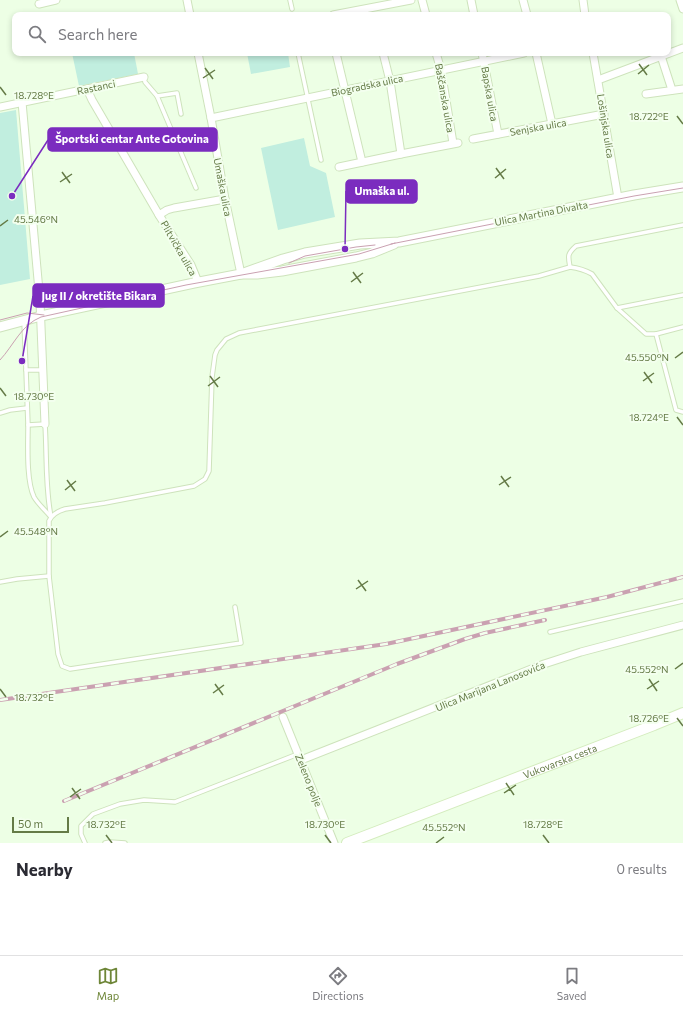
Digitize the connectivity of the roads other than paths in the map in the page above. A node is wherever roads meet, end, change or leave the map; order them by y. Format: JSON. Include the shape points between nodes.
{"nodes":[{"id":1,"x":56,"y":0,"type":"edge"},
{"id":2,"x":187,"y":0,"type":"edge"},
{"id":3,"x":290,"y":0,"type":"edge"},
{"id":4,"x":411,"y":0,"type":"edge"},
{"id":5,"x":422,"y":0,"type":"edge"},
{"id":6,"x":471,"y":0,"type":"edge"},
{"id":7,"x":524,"y":0,"type":"edge"},
{"id":8,"x":583,"y":0,"type":"edge"},
{"id":9,"x":680,"y":0,"type":"edge"},
{"id":10,"x":39,"y":2,"type":"edge"},
{"id":11,"x":292,"y":9,"type":"dead end"},
{"id":12,"x":683,"y":9,"type":"edge"},
{"id":13,"x":373,"y":11,"type":"edge"},
{"id":14,"x":189,"y":12,"type":"edge"},
{"id":15,"x":363,"y":12,"type":"edge"},
{"id":16,"x":425,"y":12,"type":"edge"},
{"id":17,"x":473,"y":12,"type":"edge"},
{"id":18,"x":526,"y":12,"type":"edge"},
{"id":19,"x":585,"y":12,"type":"edge"},
{"id":20,"x":683,"y":48,"type":"edge"},
{"id":21,"x":671,"y":52,"type":"edge"},
{"id":22,"x":199,"y":56,"type":"edge"},
{"id":23,"x":299,"y":56,"type":"edge"},
{"id":24,"x":337,"y":56,"type":"edge"},
{"id":25,"x":384,"y":56,"type":"edge"},
{"id":26,"x":437,"y":56,"type":"edge"},
{"id":27,"x":483,"y":56,"type":"edge"},
{"id":28,"x":509,"y":56,"type":"edge"},
{"id":29,"x":537,"y":56,"type":"edge"},
{"id":30,"x":594,"y":56,"type":"edge"},
{"id":31,"x":661,"y":56,"type":"joint"},
{"id":32,"x":484,"y":61,"type":"junction"},
{"id":33,"x":441,"y":70,"type":"junction"},
{"id":34,"x":144,"y":77,"type":"joint"},
{"id":35,"x":598,"y":80,"type":"junction"},
{"id":36,"x":390,"y":81,"type":"junction"},
{"id":37,"x":86,"y":89,"type":"junction"},
{"id":38,"x":683,"y":89,"type":"edge"},
{"id":39,"x":345,"y":90,"type":"junction"},
{"id":40,"x":672,"y":90,"type":"junction"},
{"id":41,"x":646,"y":94,"type":"dead end"},
{"id":42,"x":157,"y":96,"type":"junction"},
{"id":43,"x":308,"y":98,"type":"junction"},
{"id":44,"x":22,"y":102,"type":"junction"},
{"id":45,"x":0,"y":107,"type":"edge"},
{"id":46,"x":181,"y":114,"type":"dead end"},
{"id":47,"x":604,"y":114,"type":"junction"},
{"id":48,"x":211,"y":118,"type":"junction"},
{"id":49,"x":552,"y":124,"type":"junction"},
{"id":50,"x":498,"y":134,"type":"junction"},
{"id":51,"x":473,"y":139,"type":"dead end"},
{"id":52,"x":401,"y":154,"type":"junction"},
{"id":53,"x":320,"y":160,"type":"dead end"},
{"id":54,"x":362,"y":162,"type":"junction"},
{"id":55,"x":339,"y":167,"type":"dead end"},
{"id":56,"x":683,"y":187,"type":"edge"},
{"id":57,"x":196,"y":188,"type":"dead end"},
{"id":58,"x":618,"y":198,"type":"junction"},
{"id":59,"x":225,"y":199,"type":"junction"},
{"id":60,"x":159,"y":215,"type":"junction"},
{"id":61,"x":683,"y":225,"type":"edge"},
{"id":62,"x":399,"y":242,"type":"junction"},
{"id":63,"x":570,"y":268,"type":"junction"},
{"id":64,"x":241,"y":274,"type":"junction"},
{"id":65,"x":198,"y":282,"type":"junction"},
{"id":66,"x":683,"y":295,"type":"edge"},
{"id":67,"x":617,"y":308,"type":"junction"},
{"id":68,"x":41,"y":316,"type":"junction"},
{"id":69,"x":24,"y":320,"type":"junction"},
{"id":70,"x":0,"y":327,"type":"edge"},
{"id":71,"x":683,"y":327,"type":"edge"},
{"id":72,"x":656,"y":334,"type":"junction"},
{"id":73,"x":26,"y":370,"type":"junction"},
{"id":74,"x":43,"y":370,"type":"junction"},
{"id":75,"x":27,"y":408,"type":"junction"},
{"id":76,"x":683,"y":412,"type":"edge"},
{"id":77,"x":0,"y":413,"type":"edge"},
{"id":78,"x":45,"y":424,"type":"junction"},
{"id":79,"x":28,"y":425,"type":"junction"},
{"id":80,"x":51,"y":517,"type":"junction"},
{"id":81,"x":49,"y":576,"type":"junction"},
{"id":82,"x":0,"y":582,"type":"edge"},
{"id":83,"x":683,"y":601,"type":"edge"},
{"id":84,"x":235,"y":607,"type":"dead end"},
{"id":85,"x":683,"y":624,"type":"edge"},
{"id":86,"x":550,"y":632,"type":"dead end"},
{"id":87,"x":683,"y":713,"type":"edge"},
{"id":88,"x":283,"y":717,"type":"dead end"},
{"id":89,"x":300,"y":757,"type":"junction"},
{"id":90,"x":85,"y":843,"type":"edge"},
{"id":91,"x":105,"y":843,"type":"edge"},
{"id":92,"x":125,"y":843,"type":"edge"},
{"id":93,"x":334,"y":843,"type":"edge"},
{"id":94,"x":347,"y":843,"type":"edge"}],
"edges":[{"from":1,"to":10,"type":"street"},
{"from":2,"to":14,"type":"street"},
{"from":3,"to":11,"type":"lane"},
{"from":4,"to":13,"type":"street"},
{"from":5,"to":16,"type":"street"},
{"from":6,"to":17,"type":"street"},
{"from":7,"to":18,"type":"street"},
{"from":8,"to":19,"type":"street"},
{"from":9,"to":12,"type":"street"},
{"from":13,"to":15,"type":"street"},
{"from":20,"to":21,"type":"street"},
{"from":22,"to":48,"type":"street","name":"Umaška ulica"},
{"from":23,"to":43,"type":"lane"},
{"from":24,"to":39,"type":"street"},
{"from":25,"to":36,"type":"street"},
{"from":26,"to":33,"type":"street","name":"Baščanska ulica"},
{"from":27,"to":32,"type":"street","name":"Bapska ulica"},
{"from":28,"to":32,"type":"street","name":"Biogradska ulica"},
{"from":29,"to":49,"type":"street"},
{"from":30,"to":35,"type":"street","name":"Lošinjska ulica"},
{"from":31,"to":35,"type":"street"},
{"from":31,"to":40,"type":"street"},
{"from":32,"to":33,"type":"street","name":"Biogradska ulica"},
{"from":32,"to":50,"type":"street","name":"Bapska ulica"},
{"from":33,"to":36,"type":"street","name":"Biogradska ulica"},
{"from":33,"to":52,"type":"street","name":"Baščanska ulica","via":[[456,143]]},
{"from":34,"to":37,"type":"street","name":"Rastanci"},
{"from":34,"to":42,"type":"lane"},
{"from":35,"to":47,"type":"street","name":"Lošinjska ulica"},
{"from":36,"to":39,"type":"street","name":"Biogradska ulica"},
{"from":36,"to":52,"type":"street"},
{"from":37,"to":44,"type":"street","name":"Rastanci"},
{"from":37,"to":60,"type":"street","name":"Plitvička ulica"},
{"from":38,"to":40,"type":"street"},
{"from":39,"to":43,"type":"street","name":"Biogradska ulica"},
{"from":39,"to":54,"type":"street"},
{"from":40,"to":41,"type":"street"},
{"from":42,"to":46,"type":"lane","via":[[177,93]]},
{"from":42,"to":57,"type":"lane"},
{"from":43,"to":48,"type":"street","name":"Biogradska ulica"},
{"from":43,"to":53,"type":"lane"},
{"from":44,"to":45,"type":"street","name":"Rastanci"},
{"from":44,"to":68,"type":"street"},
{"from":47,"to":49,"type":"street","name":"Senjska ulica"},
{"from":47,"to":58,"type":"street","name":"Lošinjska ulica"},
{"from":48,"to":59,"type":"street","name":"Umaška ulica"},
{"from":49,"to":50,"type":"street","name":"Senjska ulica"},
{"from":50,"to":51,"type":"street","name":"Senjska ulica"},
{"from":52,"to":54,"type":"street"},
{"from":54,"to":55,"type":"street"},
{"from":56,"to":58,"type":"street","name":"Ulica Martina Divalta"},
{"from":58,"to":62,"type":"street","name":"Ulica Martina Divalta"},
{"from":59,"to":60,"type":"street","name":"Plitvička ulica","via":[[174,208]]},
{"from":59,"to":64,"type":"street","name":"Umaška ulica"},
{"from":60,"to":65,"type":"street","name":"Plitvička ulica","via":[[191,265]]},
{"from":61,"to":63,"type":"lane","via":[[576,246],[568,258]]},
{"from":62,"to":64,"type":"street","name":"Ulica Martina Divalta","via":[[356,257],[282,271]]},
{"from":62,"to":64,"type":"street","name":"Ulica Martina Divalta","via":[[360,244],[296,255]]},
{"from":63,"to":67,"type":"lane","via":[[579,268],[592,274]]},
{"from":63,"to":80,"type":"lane","via":[[240,333],[226,339],[217,350],[212,377],[209,471],[205,479],[194,486],[65,509]]},
{"from":64,"to":65,"type":"street","name":"Ulica Martina Divalta"},
{"from":65,"to":68,"type":"street","name":"Ulica Martina Divalta"},
{"from":66,"to":67,"type":"lane"},
{"from":67,"to":72,"type":"lane","via":[[646,334]]},
{"from":68,"to":69,"type":"street","name":"Ulica Martina Divalta"},
{"from":68,"to":74,"type":"street"},
{"from":69,"to":70,"type":"street","name":"Ulica Martina Divalta"},
{"from":69,"to":73,"type":"lane"},
{"from":71,"to":72,"type":"lane"},
{"from":72,"to":76,"type":"lane","via":[[676,410]]},
{"from":73,"to":74,"type":"lane"},
{"from":73,"to":75,"type":"lane"},
{"from":74,"to":78,"type":"street"},
{"from":75,"to":77,"type":"lane"},
{"from":75,"to":79,"type":"lane"},
{"from":78,"to":79,"type":"lane"},
{"from":78,"to":80,"type":"lane","via":[[47,489]]},
{"from":79,"to":80,"type":"lane","via":[[30,483],[34,497]]},
{"from":80,"to":81,"type":"lane"},
{"from":81,"to":82,"type":"lane"},
{"from":81,"to":84,"type":"lane","via":[[58,654],[62,666],[70,669],[241,643]]},
{"from":83,"to":86,"type":"lane"},
{"from":85,"to":89,"type":"street","name":"Ulica Marijana Lanosovića","via":[[544,664]]},
{"from":87,"to":94,"type":"main road","name":"Vukovarska cesta"},
{"from":88,"to":89,"type":"street","name":"Zeleno polje"},
{"from":89,"to":90,"type":"lane","via":[[175,802],[144,800],[120,804],[93,814],[81,826]]},
{"from":89,"to":93,"type":"street","name":"Zeleno polje"},
{"from":91,"to":92,"type":"lane"}]}
